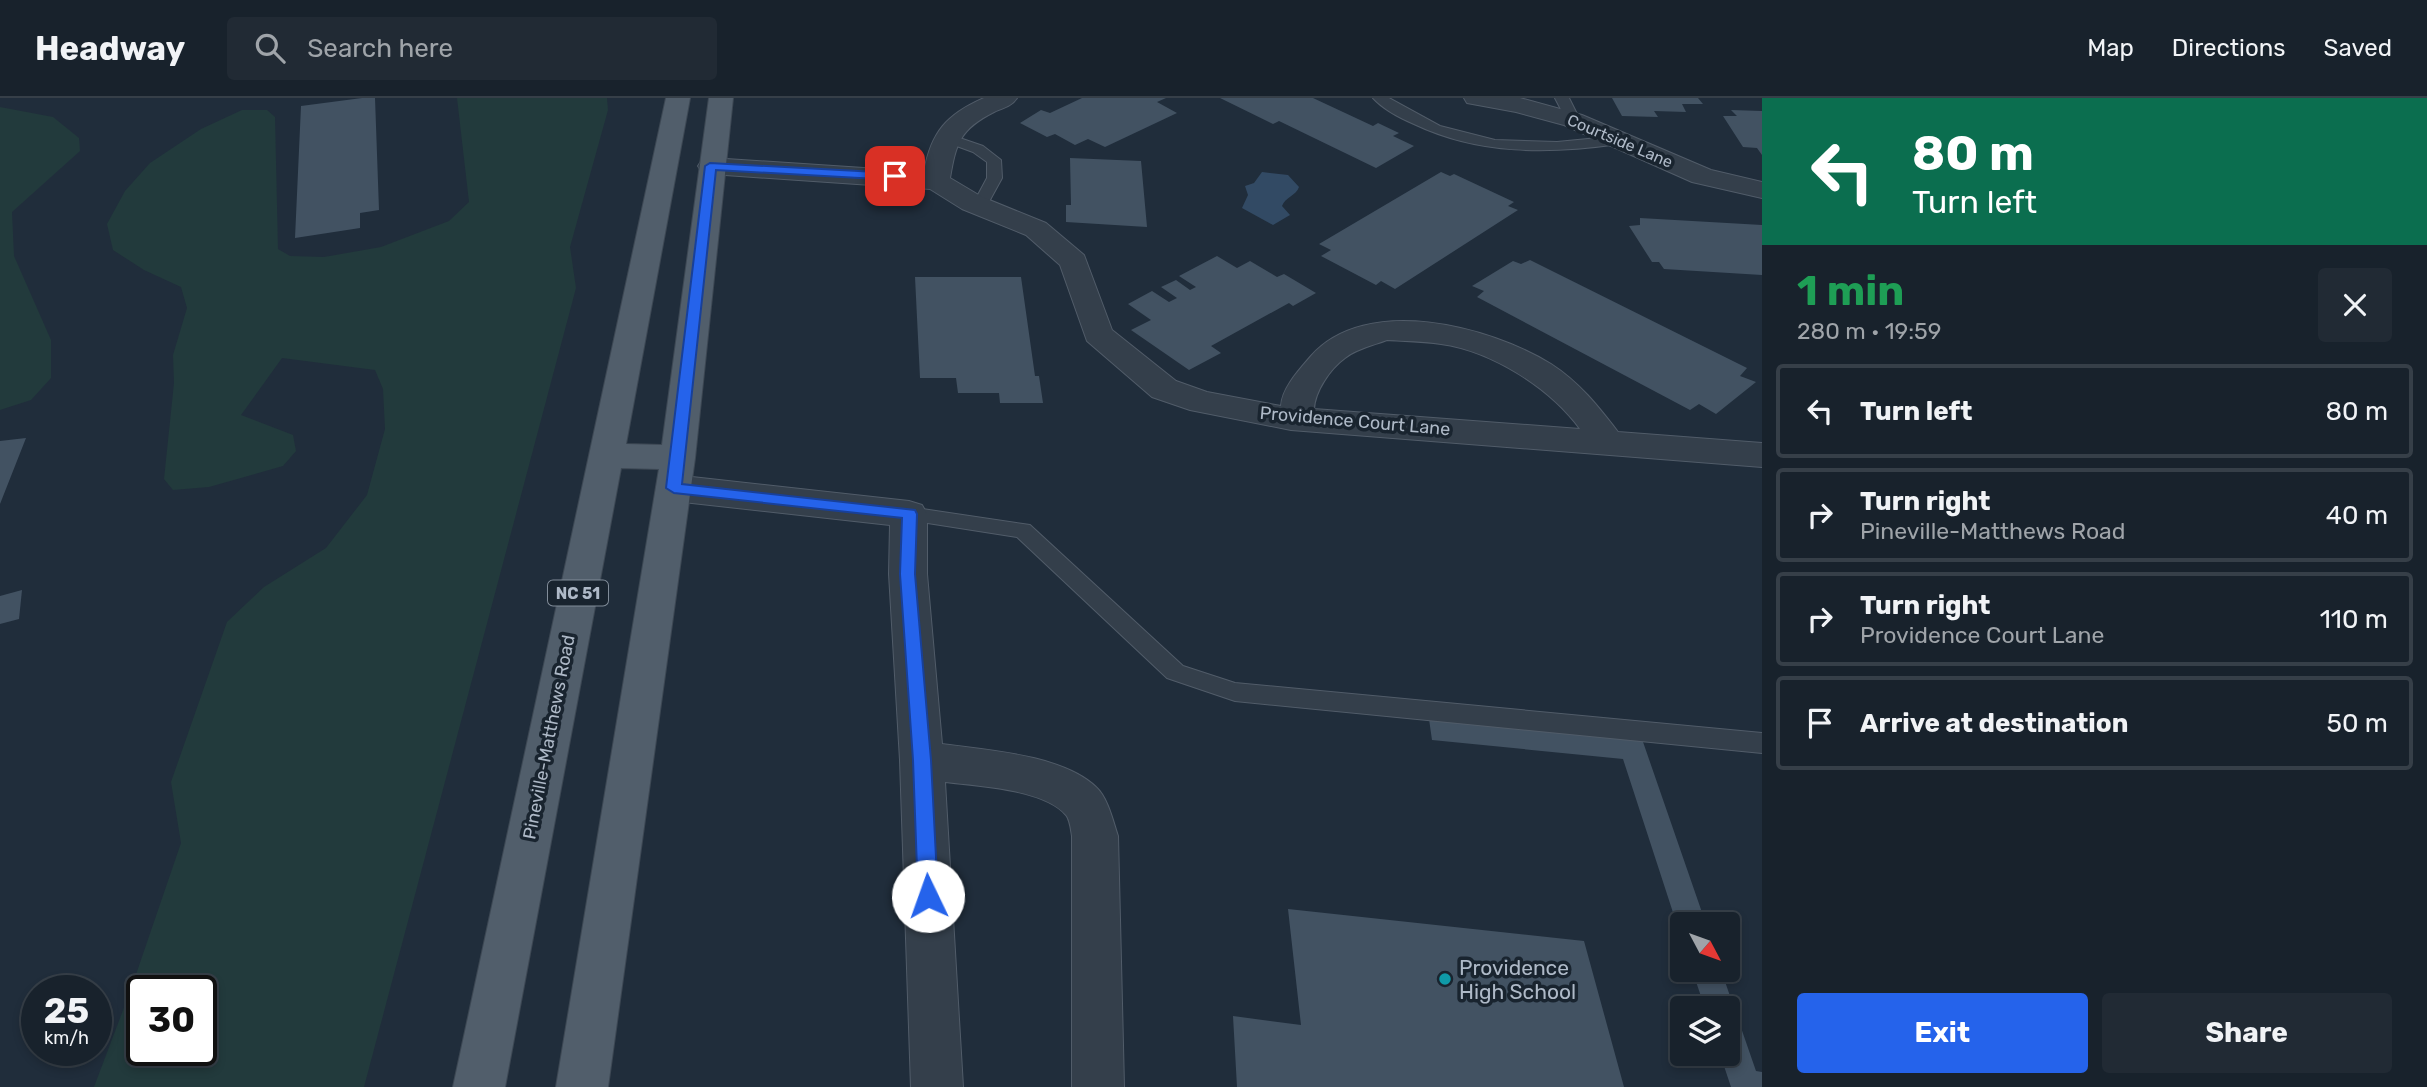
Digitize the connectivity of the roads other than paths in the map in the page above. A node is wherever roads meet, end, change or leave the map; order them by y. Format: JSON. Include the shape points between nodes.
{"nodes":[{"id":1,"x":678,"y":98,"type":"edge"},
{"id":2,"x":721,"y":98,"type":"edge"},
{"id":3,"x":1005,"y":98,"type":"edge"},
{"id":4,"x":1380,"y":98,"type":"edge"},
{"id":5,"x":1476,"y":98,"type":"edge"},
{"id":6,"x":1567,"y":109,"type":"edge"},
{"id":7,"x":948,"y":138,"type":"junction"},
{"id":8,"x":1619,"y":140,"type":"junction"},
{"id":9,"x":710,"y":166,"type":"junction"},
{"id":10,"x":936,"y":181,"type":"junction"},
{"id":11,"x":1762,"y":190,"type":"edge"},
{"id":12,"x":980,"y":206,"type":"junction"},
{"id":13,"x":1297,"y":419,"type":"junction"},
{"id":14,"x":1607,"y":442,"type":"junction"},
{"id":15,"x":606,"y":455,"type":"junction"},
{"id":16,"x":1762,"y":455,"type":"edge"},
{"id":17,"x":676,"y":473,"type":"junction"},
{"id":18,"x":909,"y":514,"type":"junction"},
{"id":19,"x":1762,"y":743,"type":"edge"},
{"id":20,"x":922,"y":760,"type":"junction"},
{"id":21,"x":479,"y":1087,"type":"edge"},
{"id":22,"x":582,"y":1087,"type":"edge"},
{"id":23,"x":937,"y":1087,"type":"edge"},
{"id":24,"x":1098,"y":1087,"type":"edge"}],
"edges":[{"from":1,"to":15,"type":"main road","name":"Pineville-Matthews Road","number":"NC 51"},
{"from":2,"to":9,"type":"main road"},
{"from":3,"to":7,"type":"street","via":[[969,114]]},
{"from":4,"to":8,"type":"lane","via":[[1420,122],[1487,143],[1551,149]]},
{"from":5,"to":6,"type":"street","name":"Courtside Lane"},
{"from":6,"to":8,"type":"street","name":"Courtside Lane"},
{"from":7,"to":10,"type":"street"},
{"from":7,"to":12,"type":"lane","via":[[980,149],[998,169]]},
{"from":8,"to":11,"type":"street","name":"Courtside Lane","via":[[1702,176]]},
{"from":9,"to":10,"type":"street","name":"Providence Court Lane"},
{"from":9,"to":17,"type":"main road"},
{"from":10,"to":12,"type":"street","name":"Providence Court Lane"},
{"from":12,"to":13,"type":"street","name":"Providence Court Lane","via":[[1036,229],[1074,261],[1098,334],[1164,389],[1202,402]]},
{"from":13,"to":14,"type":"street","name":"Providence Court Lane"},
{"from":13,"to":14,"type":"street","via":[[1298,398],[1334,350],[1383,330],[1445,334],[1539,371],[1576,400]]},
{"from":14,"to":16,"type":"street","name":"Providence Court Lane"},
{"from":15,"to":17,"type":"main road"},
{"from":15,"to":21,"type":"main road","name":"Pineville-Matthews Road","number":"NC 51"},
{"from":17,"to":18,"type":"street"},
{"from":17,"to":22,"type":"main road"},
{"from":18,"to":19,"type":"lane","via":[[1023,530],[1175,672],[1235,692]]},
{"from":18,"to":20,"type":"street","via":[[908,574]]},
{"from":20,"to":23,"type":"street"},
{"from":20,"to":24,"type":"street","via":[[1039,778],[1083,803],[1095,836]]}]}
